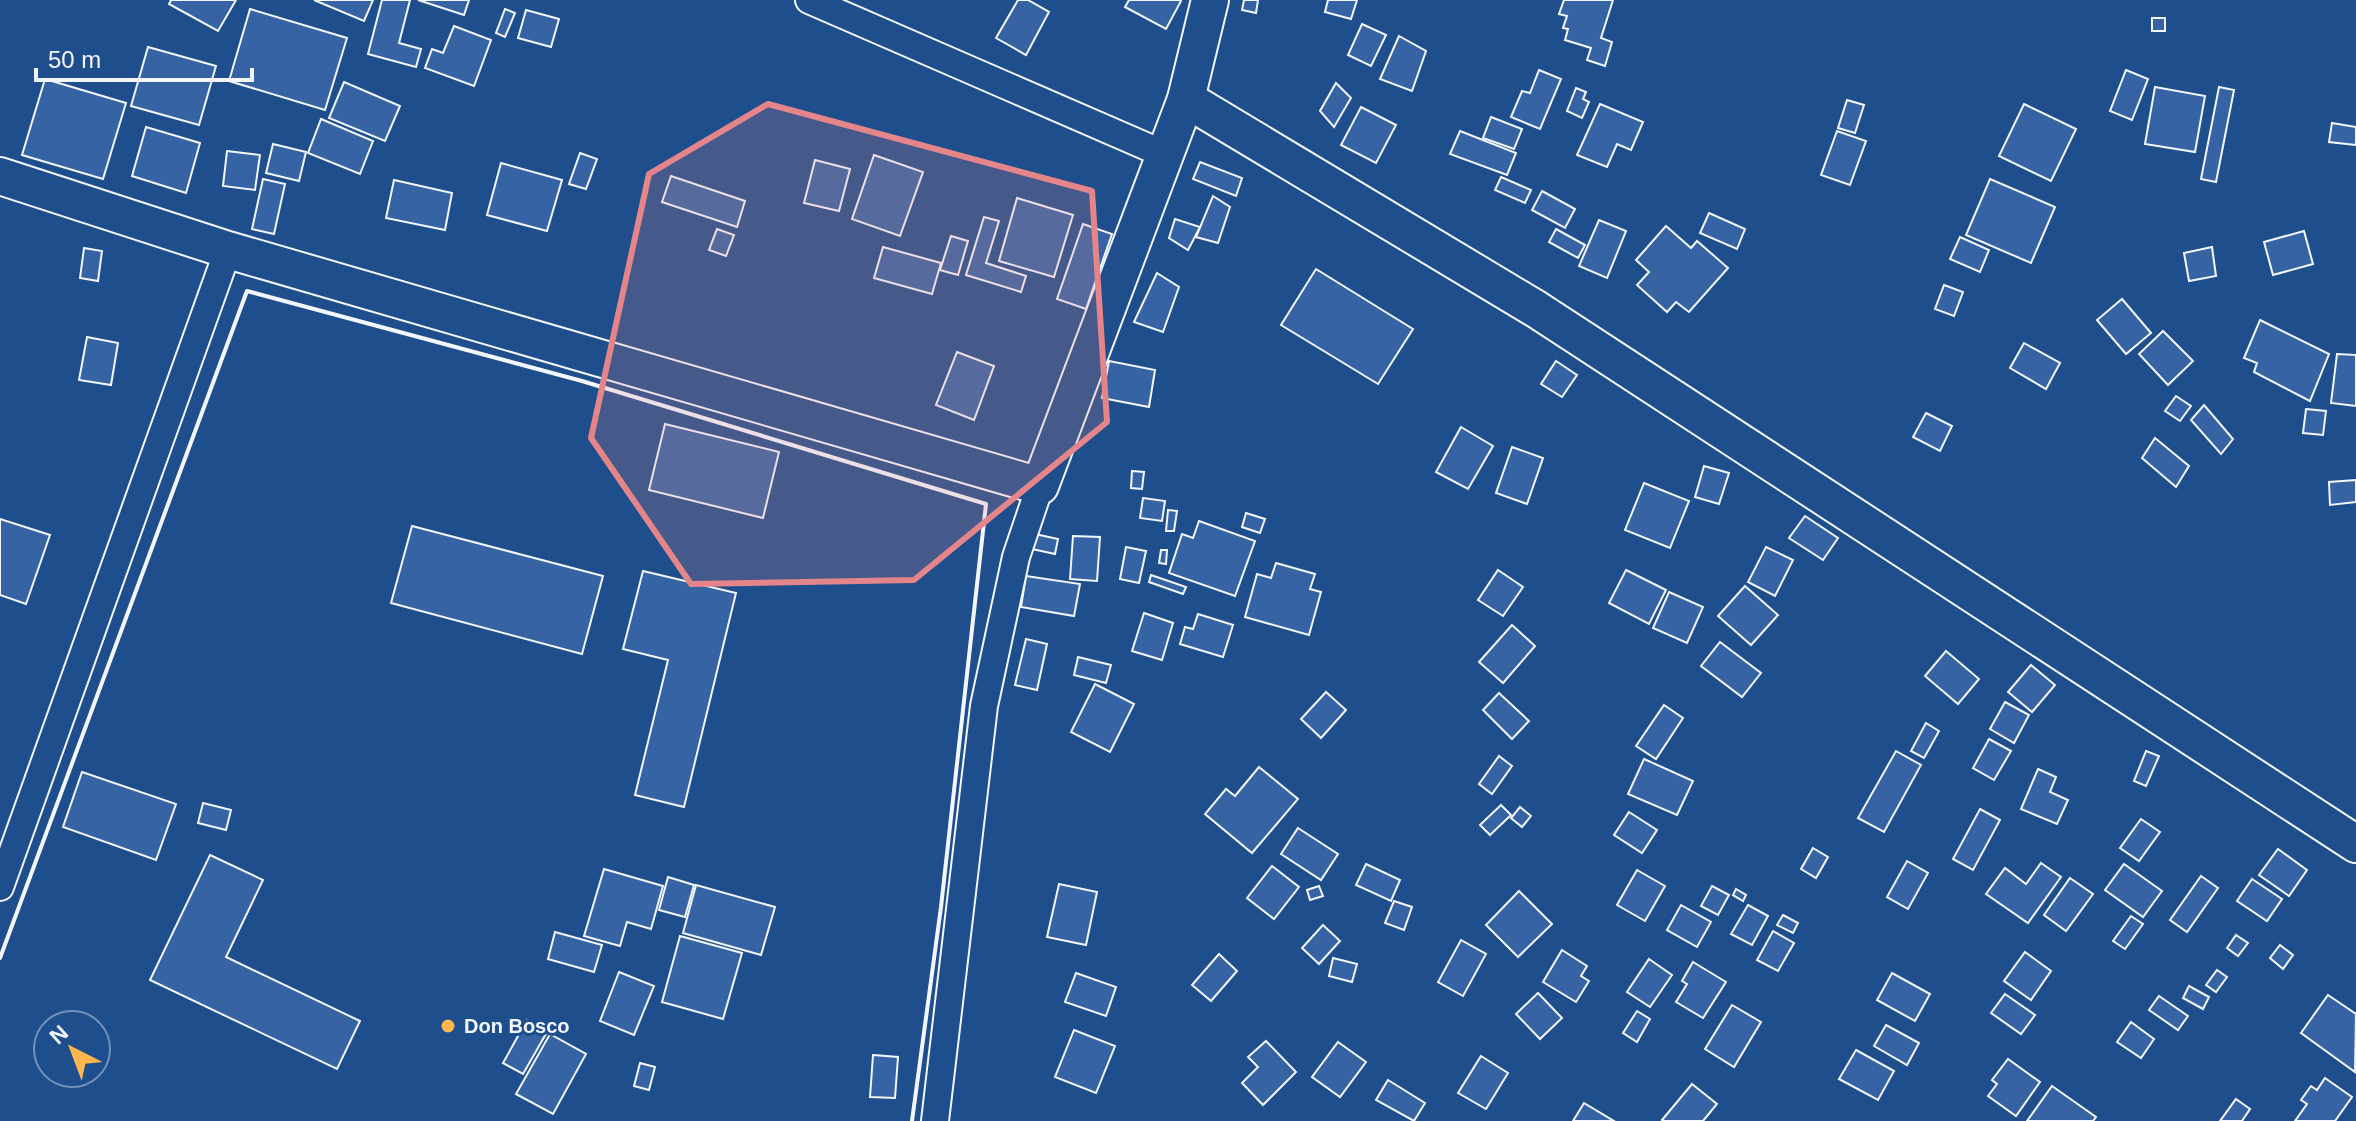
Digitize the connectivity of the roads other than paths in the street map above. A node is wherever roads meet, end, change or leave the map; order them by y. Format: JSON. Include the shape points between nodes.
{"nodes":[{"id":1,"x":809,"y":0,"type":"edge"},
{"id":2,"x":1210,"y":0,"type":"edge"},
{"id":3,"x":1186,"y":99,"type":"junction"},
{"id":4,"x":1166,"y":155,"type":"junction"},
{"id":5,"x":0,"y":176,"type":"edge"},
{"id":6,"x":228,"y":250,"type":"junction"},
{"id":7,"x":1040,"y":486,"type":"junction"},
{"id":8,"x":2356,"y":844,"type":"edge"},
{"id":9,"x":0,"y":887,"type":"edge"},
{"id":10,"x":935,"y":1121,"type":"edge"}],
"edges":[{"from":1,"to":4,"type":"street"},
{"from":2,"to":3,"type":"street"},
{"from":3,"to":4,"type":"street"},
{"from":3,"to":8,"type":"street","via":[[1536,309]]},
{"from":4,"to":7,"type":"street"},
{"from":5,"to":6,"type":"street"},
{"from":6,"to":7,"type":"street"},
{"from":6,"to":9,"type":"street"},
{"from":7,"to":10,"type":"street","via":[[1016,557],[984,706]]}]}
